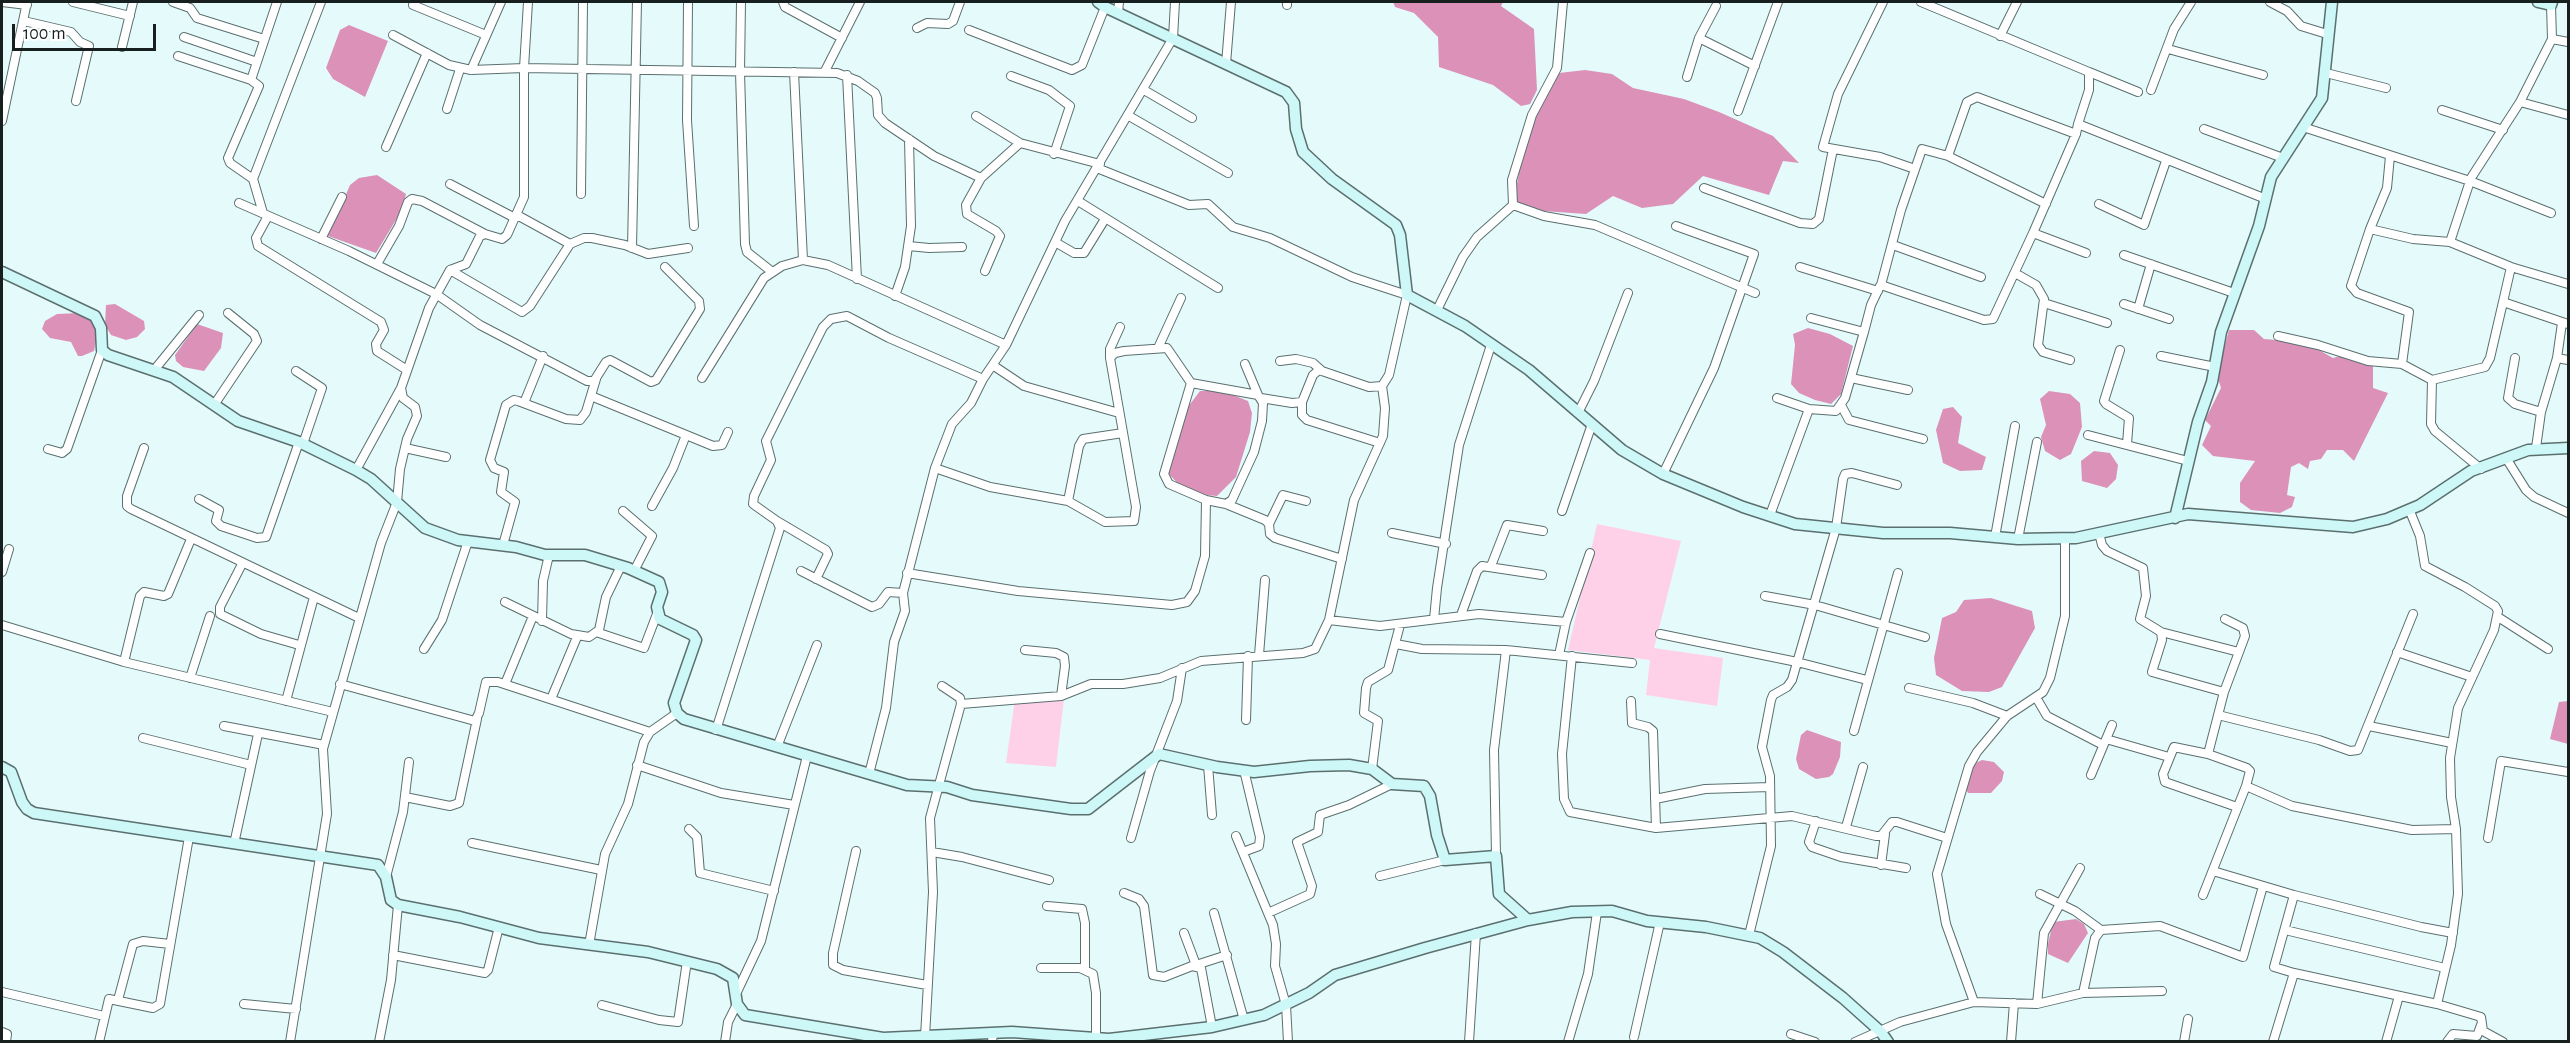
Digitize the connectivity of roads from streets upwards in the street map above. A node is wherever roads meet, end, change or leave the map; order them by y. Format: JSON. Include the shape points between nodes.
{"nodes":[{"id":1,"x":2,"y":2,"type":"edge"},
{"id":2,"x":73,"y":2,"type":"edge"},
{"id":3,"x":133,"y":2,"type":"edge"},
{"id":4,"x":173,"y":2,"type":"edge"},
{"id":5,"x":277,"y":2,"type":"edge"},
{"id":6,"x":321,"y":2,"type":"edge"},
{"id":7,"x":501,"y":2,"type":"edge"},
{"id":8,"x":528,"y":2,"type":"edge"},
{"id":9,"x":583,"y":2,"type":"edge"},
{"id":10,"x":637,"y":2,"type":"edge"},
{"id":11,"x":688,"y":2,"type":"edge"},
{"id":12,"x":741,"y":2,"type":"edge"},
{"id":13,"x":783,"y":2,"type":"edge"},
{"id":14,"x":860,"y":2,"type":"edge"},
{"id":15,"x":960,"y":2,"type":"edge"},
{"id":16,"x":1175,"y":2,"type":"edge"},
{"id":17,"x":1231,"y":2,"type":"edge"},
{"id":18,"x":1563,"y":2,"type":"edge"},
{"id":19,"x":1778,"y":2,"type":"edge"},
{"id":20,"x":1883,"y":2,"type":"edge"},
{"id":21,"x":1921,"y":2,"type":"edge"},
{"id":22,"x":2017,"y":2,"type":"edge"},
{"id":23,"x":2191,"y":2,"type":"edge"},
{"id":24,"x":2270,"y":2,"type":"edge"},
{"id":25,"x":2332,"y":2,"type":"edge"},
{"id":26,"x":2538,"y":2,"type":"edge"},
{"id":27,"x":27,"y":3,"type":"edge"},
{"id":28,"x":2552,"y":3,"type":"edge"},
{"id":29,"x":1101,"y":4,"type":"edge"},
{"id":30,"x":413,"y":5,"type":"dead end"},
{"id":31,"x":1716,"y":6,"type":"dead end"},
{"id":32,"x":1119,"y":7,"type":"edge"},
{"id":33,"x":130,"y":16,"type":"junction"},
{"id":34,"x":24,"y":21,"type":"junction"},
{"id":35,"x":917,"y":28,"type":"dead end"},
{"id":36,"x":969,"y":30,"type":"dead end"},
{"id":37,"x":2327,"y":34,"type":"junction"},
{"id":38,"x":393,"y":35,"type":"dead end"},
{"id":39,"x":486,"y":35,"type":"junction"},
{"id":40,"x":2000,"y":36,"type":"junction"},
{"id":41,"x":184,"y":37,"type":"dead end"},
{"id":42,"x":842,"y":38,"type":"junction"},
{"id":43,"x":1173,"y":38,"type":"junction"},
{"id":44,"x":1699,"y":38,"type":"junction"},
{"id":45,"x":264,"y":39,"type":"junction"},
{"id":46,"x":2552,"y":39,"type":"junction"},
{"id":47,"x":2568,"y":42,"type":"edge"},
{"id":48,"x":122,"y":47,"type":"dead end"},
{"id":49,"x":2168,"y":49,"type":"junction"},
{"id":50,"x":427,"y":53,"type":"junction"},
{"id":51,"x":178,"y":56,"type":"dead end"},
{"id":52,"x":257,"y":62,"type":"junction"},
{"id":53,"x":1226,"y":64,"type":"junction"},
{"id":54,"x":1755,"y":66,"type":"junction"},
{"id":55,"x":524,"y":68,"type":"junction"},
{"id":56,"x":460,"y":69,"type":"junction"},
{"id":57,"x":580,"y":69,"type":"junction"},
{"id":58,"x":471,"y":70,"type":"junction"},
{"id":59,"x":634,"y":71,"type":"junction"},
{"id":60,"x":825,"y":71,"type":"junction"},
{"id":61,"x":686,"y":72,"type":"junction"},
{"id":62,"x":740,"y":72,"type":"junction"},
{"id":63,"x":794,"y":72,"type":"junction"},
{"id":64,"x":2089,"y":72,"type":"junction"},
{"id":65,"x":2326,"y":73,"type":"junction"},
{"id":66,"x":847,"y":75,"type":"junction"},
{"id":67,"x":2263,"y":75,"type":"dead end"},
{"id":68,"x":1011,"y":76,"type":"dead end"},
{"id":69,"x":1687,"y":77,"type":"dead end"},
{"id":70,"x":251,"y":80,"type":"junction"},
{"id":71,"x":2386,"y":88,"type":"dead end"},
{"id":72,"x":1144,"y":90,"type":"junction"},
{"id":73,"x":2151,"y":90,"type":"dead end"},
{"id":74,"x":2138,"y":92,"type":"dead end"},
{"id":75,"x":76,"y":101,"type":"dead end"},
{"id":76,"x":2520,"y":102,"type":"junction"},
{"id":77,"x":447,"y":109,"type":"dead end"},
{"id":78,"x":2442,"y":110,"type":"dead end"},
{"id":79,"x":1738,"y":111,"type":"dead end"},
{"id":80,"x":2568,"y":115,"type":"edge"},
{"id":81,"x":976,"y":116,"type":"dead end"},
{"id":82,"x":1129,"y":116,"type":"junction"},
{"id":83,"x":1192,"y":118,"type":"dead end"},
{"id":84,"x":2,"y":121,"type":"edge"},
{"id":85,"x":2078,"y":124,"type":"junction"},
{"id":86,"x":2303,"y":127,"type":"junction"},
{"id":87,"x":2204,"y":129,"type":"dead end"},
{"id":88,"x":2503,"y":130,"type":"junction"},
{"id":89,"x":2076,"y":134,"type":"junction"},
{"id":90,"x":909,"y":139,"type":"junction"},
{"id":91,"x":1020,"y":142,"type":"junction"},
{"id":92,"x":386,"y":147,"type":"dead end"},
{"id":93,"x":1833,"y":148,"type":"junction"},
{"id":94,"x":1054,"y":154,"type":"junction"},
{"id":95,"x":1948,"y":156,"type":"junction"},
{"id":96,"x":2390,"y":156,"type":"junction"},
{"id":97,"x":2283,"y":158,"type":"junction"},
{"id":98,"x":2166,"y":161,"type":"junction"},
{"id":99,"x":1099,"y":166,"type":"junction"},
{"id":100,"x":1915,"y":169,"type":"junction"},
{"id":101,"x":1228,"y":173,"type":"dead end"},
{"id":102,"x":981,"y":178,"type":"junction"},
{"id":103,"x":253,"y":179,"type":"junction"},
{"id":104,"x":2470,"y":181,"type":"junction"},
{"id":105,"x":450,"y":184,"type":"dead end"},
{"id":106,"x":1704,"y":188,"type":"dead end"},
{"id":107,"x":581,"y":194,"type":"dead end"},
{"id":108,"x":342,"y":197,"type":"dead end"},
{"id":109,"x":2266,"y":199,"type":"junction"},
{"id":110,"x":1078,"y":201,"type":"junction"},
{"id":111,"x":239,"y":203,"type":"dead end"},
{"id":112,"x":2046,"y":204,"type":"junction"},
{"id":113,"x":2099,"y":204,"type":"dead end"},
{"id":114,"x":1513,"y":205,"type":"junction"},
{"id":115,"x":2551,"y":213,"type":"dead end"},
{"id":116,"x":265,"y":214,"type":"junction"},
{"id":117,"x":516,"y":217,"type":"junction"},
{"id":118,"x":1105,"y":219,"type":"junction"},
{"id":119,"x":694,"y":226,"type":"dead end"},
{"id":120,"x":1676,"y":226,"type":"dead end"},
{"id":121,"x":2370,"y":230,"type":"junction"},
{"id":122,"x":2033,"y":233,"type":"junction"},
{"id":123,"x":485,"y":234,"type":"junction"},
{"id":124,"x":321,"y":239,"type":"junction"},
{"id":125,"x":1055,"y":242,"type":"junction"},
{"id":126,"x":2450,"y":242,"type":"junction"},
{"id":127,"x":570,"y":244,"type":"junction"},
{"id":128,"x":1893,"y":245,"type":"junction"},
{"id":129,"x":909,"y":246,"type":"junction"},
{"id":130,"x":962,"y":247,"type":"dead end"},
{"id":131,"x":632,"y":248,"type":"junction"},
{"id":132,"x":688,"y":248,"type":"dead end"},
{"id":133,"x":2086,"y":253,"type":"dead end"},
{"id":134,"x":2124,"y":255,"type":"dead end"},
{"id":135,"x":803,"y":260,"type":"junction"},
{"id":136,"x":377,"y":264,"type":"junction"},
{"id":137,"x":2151,"y":264,"type":"junction"},
{"id":138,"x":665,"y":267,"type":"dead end"},
{"id":139,"x":1800,"y":267,"type":"dead end"},
{"id":140,"x":2511,"y":267,"type":"junction"},
{"id":141,"x":450,"y":270,"type":"junction"},
{"id":142,"x":771,"y":271,"type":"junction"},
{"id":143,"x":985,"y":271,"type":"dead end"},
{"id":144,"x":2,"y":272,"type":"edge"},
{"id":145,"x":2015,"y":273,"type":"junction"},
{"id":146,"x":1981,"y":277,"type":"dead end"},
{"id":147,"x":857,"y":279,"type":"junction"},
{"id":148,"x":2568,"y":284,"type":"edge"},
{"id":149,"x":1218,"y":288,"type":"dead end"},
{"id":150,"x":1742,"y":288,"type":"junction"},
{"id":151,"x":1879,"y":288,"type":"junction"},
{"id":152,"x":1628,"y":293,"type":"dead end"},
{"id":153,"x":1755,"y":293,"type":"dead end"},
{"id":154,"x":2234,"y":293,"type":"junction"},
{"id":155,"x":436,"y":294,"type":"junction"},
{"id":156,"x":1407,"y":295,"type":"junction"},
{"id":157,"x":895,"y":296,"type":"junction"},
{"id":158,"x":1181,"y":298,"type":"dead end"},
{"id":159,"x":2503,"y":302,"type":"junction"},
{"id":160,"x":2044,"y":303,"type":"junction"},
{"id":161,"x":2124,"y":304,"type":"dead end"},
{"id":162,"x":2138,"y":309,"type":"junction"},
{"id":163,"x":1437,"y":310,"type":"junction"},
{"id":164,"x":228,"y":313,"type":"dead end"},
{"id":165,"x":199,"y":315,"type":"dead end"},
{"id":166,"x":1811,"y":318,"type":"dead end"},
{"id":167,"x":2169,"y":319,"type":"dead end"},
{"id":168,"x":2107,"y":323,"type":"dead end"},
{"id":169,"x":2565,"y":323,"type":"edge"},
{"id":170,"x":1120,"y":327,"type":"dead end"},
{"id":171,"x":1864,"y":332,"type":"junction"},
{"id":172,"x":2278,"y":336,"type":"dead end"},
{"id":173,"x":1006,"y":345,"type":"junction"},
{"id":174,"x":1491,"y":345,"type":"junction"},
{"id":175,"x":1158,"y":348,"type":"junction"},
{"id":176,"x":102,"y":350,"type":"junction"},
{"id":177,"x":2120,"y":350,"type":"dead end"},
{"id":178,"x":543,"y":356,"type":"junction"},
{"id":179,"x":2161,"y":357,"type":"dead end"},
{"id":180,"x":1110,"y":358,"type":"junction"},
{"id":181,"x":2516,"y":358,"type":"dead end"},
{"id":182,"x":2557,"y":358,"type":"junction"},
{"id":183,"x":2070,"y":360,"type":"dead end"},
{"id":184,"x":2568,"y":360,"type":"edge"},
{"id":185,"x":1280,"y":361,"type":"dead end"},
{"id":186,"x":1245,"y":364,"type":"dead end"},
{"id":187,"x":2402,"y":364,"type":"junction"},
{"id":188,"x":994,"y":366,"type":"junction"},
{"id":189,"x":2215,"y":367,"type":"junction"},
{"id":190,"x":155,"y":369,"type":"junction"},
{"id":191,"x":296,"y":370,"type":"dead end"},
{"id":192,"x":407,"y":370,"type":"junction"},
{"id":193,"x":1322,"y":370,"type":"junction"},
{"id":194,"x":596,"y":378,"type":"junction"},
{"id":195,"x":702,"y":378,"type":"dead end"},
{"id":196,"x":1851,"y":378,"type":"junction"},
{"id":197,"x":983,"y":379,"type":"junction"},
{"id":198,"x":2432,"y":380,"type":"junction"},
{"id":199,"x":1191,"y":383,"type":"junction"},
{"id":200,"x":1382,"y":386,"type":"junction"},
{"id":201,"x":401,"y":388,"type":"junction"},
{"id":202,"x":1908,"y":390,"type":"dead end"},
{"id":203,"x":591,"y":396,"type":"junction"},
{"id":204,"x":1259,"y":397,"type":"junction"},
{"id":205,"x":1777,"y":398,"type":"dead end"},
{"id":206,"x":1302,"y":402,"type":"junction"},
{"id":207,"x":524,"y":403,"type":"junction"},
{"id":208,"x":214,"y":405,"type":"junction"},
{"id":209,"x":1841,"y":405,"type":"junction"},
{"id":210,"x":1809,"y":409,"type":"junction"},
{"id":211,"x":2541,"y":412,"type":"junction"},
{"id":212,"x":1119,"y":413,"type":"junction"},
{"id":213,"x":1578,"y":413,"type":"junction"},
{"id":214,"x":1592,"y":424,"type":"junction"},
{"id":215,"x":2015,"y":426,"type":"dead end"},
{"id":216,"x":728,"y":432,"type":"dead end"},
{"id":217,"x":1123,"y":433,"type":"junction"},
{"id":218,"x":686,"y":435,"type":"junction"},
{"id":219,"x":2088,"y":435,"type":"dead end"},
{"id":220,"x":1923,"y":440,"type":"dead end"},
{"id":221,"x":2037,"y":442,"type":"dead end"},
{"id":222,"x":301,"y":443,"type":"junction"},
{"id":223,"x":1380,"y":443,"type":"junction"},
{"id":224,"x":2127,"y":444,"type":"junction"},
{"id":225,"x":144,"y":448,"type":"dead end"},
{"id":226,"x":405,"y":448,"type":"junction"},
{"id":227,"x":2536,"y":448,"type":"junction"},
{"id":228,"x":2568,"y":448,"type":"edge"},
{"id":229,"x":48,"y":449,"type":"dead end"},
{"id":230,"x":446,"y":457,"type":"dead end"},
{"id":231,"x":2506,"y":458,"type":"junction"},
{"id":232,"x":2188,"y":461,"type":"junction"},
{"id":233,"x":935,"y":468,"type":"junction"},
{"id":234,"x":356,"y":470,"type":"junction"},
{"id":235,"x":2481,"y":470,"type":"junction"},
{"id":236,"x":1664,"y":474,"type":"junction"},
{"id":237,"x":1897,"y":485,"type":"dead end"},
{"id":238,"x":199,"y":499,"type":"dead end"},
{"id":239,"x":1206,"y":500,"type":"junction"},
{"id":240,"x":1068,"y":501,"type":"junction"},
{"id":241,"x":1306,"y":501,"type":"dead end"},
{"id":242,"x":397,"y":502,"type":"junction"},
{"id":243,"x":1226,"y":504,"type":"junction"},
{"id":244,"x":652,"y":506,"type":"dead end"},
{"id":245,"x":2409,"y":509,"type":"junction"},
{"id":246,"x":623,"y":511,"type":"dead end"},
{"id":247,"x":1562,"y":511,"type":"dead end"},
{"id":248,"x":2568,"y":513,"type":"edge"},
{"id":249,"x":1770,"y":515,"type":"junction"},
{"id":250,"x":2175,"y":518,"type":"junction"},
{"id":251,"x":777,"y":520,"type":"junction"},
{"id":252,"x":1269,"y":524,"type":"junction"},
{"id":253,"x":1836,"y":528,"type":"junction"},
{"id":254,"x":1543,"y":531,"type":"dead end"},
{"id":255,"x":1392,"y":533,"type":"dead end"},
{"id":256,"x":2099,"y":533,"type":"junction"},
{"id":257,"x":1995,"y":537,"type":"junction"},
{"id":258,"x":2065,"y":538,"type":"junction"},
{"id":259,"x":191,"y":539,"type":"junction"},
{"id":260,"x":2018,"y":539,"type":"junction"},
{"id":261,"x":468,"y":541,"type":"junction"},
{"id":262,"x":1446,"y":544,"type":"junction"},
{"id":263,"x":503,"y":545,"type":"junction"},
{"id":264,"x":9,"y":549,"type":"dead end"},
{"id":265,"x":1590,"y":553,"type":"dead end"},
{"id":266,"x":549,"y":555,"type":"junction"},
{"id":267,"x":1342,"y":559,"type":"junction"},
{"id":268,"x":242,"y":564,"type":"junction"},
{"id":269,"x":621,"y":566,"type":"junction"},
{"id":270,"x":1491,"y":566,"type":"junction"},
{"id":271,"x":634,"y":571,"type":"junction"},
{"id":272,"x":801,"y":571,"type":"dead end"},
{"id":273,"x":2,"y":572,"type":"edge"},
{"id":274,"x":907,"y":573,"type":"junction"},
{"id":275,"x":1898,"y":573,"type":"dead end"},
{"id":276,"x":1542,"y":575,"type":"dead end"},
{"id":277,"x":816,"y":579,"type":"junction"},
{"id":278,"x":1265,"y":580,"type":"dead end"},
{"id":279,"x":903,"y":593,"type":"junction"},
{"id":280,"x":1765,"y":596,"type":"dead end"},
{"id":281,"x":314,"y":597,"type":"junction"},
{"id":282,"x":505,"y":602,"type":"dead end"},
{"id":283,"x":1815,"y":605,"type":"junction"},
{"id":284,"x":657,"y":614,"type":"junction"},
{"id":285,"x":2413,"y":614,"type":"dead end"},
{"id":286,"x":1461,"y":615,"type":"junction"},
{"id":287,"x":210,"y":616,"type":"dead end"},
{"id":288,"x":533,"y":616,"type":"junction"},
{"id":289,"x":2498,"y":617,"type":"junction"},
{"id":290,"x":359,"y":618,"type":"junction"},
{"id":291,"x":1434,"y":619,"type":"junction"},
{"id":292,"x":2225,"y":619,"type":"dead end"},
{"id":293,"x":1329,"y":620,"type":"junction"},
{"id":294,"x":542,"y":621,"type":"junction"},
{"id":295,"x":1566,"y":622,"type":"junction"},
{"id":296,"x":1882,"y":624,"type":"junction"},
{"id":297,"x":2,"y":625,"type":"edge"},
{"id":298,"x":1400,"y":625,"type":"junction"},
{"id":299,"x":596,"y":632,"type":"junction"},
{"id":300,"x":2161,"y":632,"type":"junction"},
{"id":301,"x":1660,"y":634,"type":"dead end"},
{"id":302,"x":1925,"y":636,"type":"dead end"},
{"id":303,"x":577,"y":637,"type":"junction"},
{"id":304,"x":1395,"y":644,"type":"junction"},
{"id":305,"x":299,"y":645,"type":"junction"},
{"id":306,"x":817,"y":645,"type":"dead end"},
{"id":307,"x":2548,"y":649,"type":"dead end"},
{"id":308,"x":424,"y":650,"type":"dead end"},
{"id":309,"x":1025,"y":650,"type":"dead end"},
{"id":310,"x":1506,"y":650,"type":"junction"},
{"id":311,"x":2397,"y":651,"type":"junction"},
{"id":312,"x":2238,"y":652,"type":"junction"},
{"id":313,"x":1258,"y":655,"type":"junction"},
{"id":314,"x":1559,"y":655,"type":"junction"},
{"id":315,"x":1248,"y":656,"type":"junction"},
{"id":316,"x":1572,"y":656,"type":"junction"},
{"id":317,"x":124,"y":662,"type":"junction"},
{"id":318,"x":1797,"y":662,"type":"junction"},
{"id":319,"x":1632,"y":663,"type":"dead end"},
{"id":320,"x":1182,"y":668,"type":"junction"},
{"id":321,"x":2472,"y":677,"type":"junction"},
{"id":322,"x":190,"y":678,"type":"junction"},
{"id":323,"x":1867,"y":680,"type":"junction"},
{"id":324,"x":339,"y":684,"type":"junction"},
{"id":325,"x":505,"y":684,"type":"junction"},
{"id":326,"x":942,"y":686,"type":"dead end"},
{"id":327,"x":1910,"y":688,"type":"dead end"},
{"id":328,"x":2224,"y":692,"type":"junction"},
{"id":329,"x":1061,"y":696,"type":"junction"},
{"id":330,"x":551,"y":699,"type":"junction"},
{"id":331,"x":2037,"y":699,"type":"junction"},
{"id":332,"x":286,"y":701,"type":"junction"},
{"id":333,"x":1631,"y":701,"type":"dead end"},
{"id":334,"x":961,"y":704,"type":"junction"},
{"id":335,"x":333,"y":711,"type":"junction"},
{"id":336,"x":677,"y":713,"type":"junction"},
{"id":337,"x":2218,"y":715,"type":"junction"},
{"id":338,"x":2007,"y":716,"type":"junction"},
{"id":339,"x":477,"y":719,"type":"junction"},
{"id":340,"x":1246,"y":720,"type":"dead end"},
{"id":341,"x":2112,"y":725,"type":"dead end"},
{"id":342,"x":224,"y":726,"type":"dead end"},
{"id":343,"x":2369,"y":726,"type":"junction"},
{"id":344,"x":716,"y":730,"type":"junction"},
{"id":345,"x":1854,"y":731,"type":"dead end"},
{"id":346,"x":650,"y":732,"type":"junction"},
{"id":347,"x":258,"y":734,"type":"junction"},
{"id":348,"x":142,"y":738,"type":"dead end"},
{"id":349,"x":2104,"y":742,"type":"junction"},
{"id":350,"x":2452,"y":743,"type":"junction"},
{"id":351,"x":324,"y":745,"type":"junction"},
{"id":352,"x":777,"y":747,"type":"junction"},
{"id":353,"x":1159,"y":754,"type":"junction"},
{"id":354,"x":2208,"y":754,"type":"junction"},
{"id":355,"x":807,"y":756,"type":"junction"},
{"id":356,"x":2169,"y":758,"type":"junction"},
{"id":357,"x":409,"y":762,"type":"dead end"},
{"id":358,"x":251,"y":765,"type":"junction"},
{"id":359,"x":637,"y":765,"type":"junction"},
{"id":360,"x":1208,"y":765,"type":"junction"},
{"id":361,"x":2,"y":767,"type":"edge"},
{"id":362,"x":1863,"y":767,"type":"dead end"},
{"id":363,"x":1372,"y":769,"type":"junction"},
{"id":364,"x":1244,"y":770,"type":"junction"},
{"id":365,"x":2568,"y":772,"type":"edge"},
{"id":366,"x":869,"y":774,"type":"junction"},
{"id":367,"x":2091,"y":775,"type":"dead end"},
{"id":368,"x":1392,"y":784,"type":"junction"},
{"id":369,"x":1770,"y":786,"type":"junction"},
{"id":370,"x":2246,"y":786,"type":"junction"},
{"id":371,"x":938,"y":787,"type":"junction"},
{"id":372,"x":405,"y":797,"type":"junction"},
{"id":373,"x":1655,"y":799,"type":"junction"},
{"id":374,"x":794,"y":805,"type":"junction"},
{"id":375,"x":2237,"y":807,"type":"junction"},
{"id":376,"x":1212,"y":815,"type":"dead end"},
{"id":377,"x":1772,"y":817,"type":"junction"},
{"id":378,"x":1816,"y":821,"type":"junction"},
{"id":379,"x":1846,"y":827,"type":"junction"},
{"id":380,"x":1656,"y":828,"type":"junction"},
{"id":381,"x":689,"y":829,"type":"dead end"},
{"id":382,"x":2456,"y":829,"type":"junction"},
{"id":383,"x":1885,"y":834,"type":"junction"},
{"id":384,"x":1236,"y":836,"type":"dead end"},
{"id":385,"x":189,"y":837,"type":"junction"},
{"id":386,"x":1131,"y":838,"type":"dead end"},
{"id":387,"x":1947,"y":838,"type":"junction"},
{"id":388,"x":2488,"y":838,"type":"dead end"},
{"id":389,"x":472,"y":843,"type":"dead end"},
{"id":390,"x":234,"y":844,"type":"junction"},
{"id":391,"x":856,"y":851,"type":"dead end"},
{"id":392,"x":932,"y":852,"type":"junction"},
{"id":393,"x":1243,"y":852,"type":"junction"},
{"id":394,"x":320,"y":855,"type":"junction"},
{"id":395,"x":1496,"y":856,"type":"junction"},
{"id":396,"x":1445,"y":860,"type":"junction"},
{"id":397,"x":1881,"y":865,"type":"junction"},
{"id":398,"x":1906,"y":868,"type":"dead end"},
{"id":399,"x":2080,"y":868,"type":"dead end"},
{"id":400,"x":601,"y":870,"type":"junction"},
{"id":401,"x":2214,"y":871,"type":"junction"},
{"id":402,"x":1380,"y":876,"type":"dead end"},
{"id":403,"x":386,"y":877,"type":"junction"},
{"id":404,"x":1049,"y":880,"type":"dead end"},
{"id":405,"x":2263,"y":886,"type":"junction"},
{"id":406,"x":774,"y":891,"type":"junction"},
{"id":407,"x":1124,"y":893,"type":"dead end"},
{"id":408,"x":2040,"y":894,"type":"dead end"},
{"id":409,"x":2203,"y":895,"type":"dead end"},
{"id":410,"x":2294,"y":896,"type":"junction"},
{"id":411,"x":2061,"y":904,"type":"junction"},
{"id":412,"x":398,"y":905,"type":"junction"},
{"id":413,"x":1047,"y":906,"type":"dead end"},
{"id":414,"x":1597,"y":912,"type":"junction"},
{"id":415,"x":1214,"y":913,"type":"dead end"},
{"id":416,"x":1268,"y":913,"type":"junction"},
{"id":417,"x":1528,"y":920,"type":"junction"},
{"id":418,"x":1660,"y":922,"type":"junction"},
{"id":419,"x":499,"y":927,"type":"junction"},
{"id":420,"x":2101,"y":930,"type":"junction"},
{"id":421,"x":2285,"y":930,"type":"junction"},
{"id":422,"x":1184,"y":933,"type":"dead end"},
{"id":423,"x":1476,"y":933,"type":"junction"},
{"id":424,"x":2453,"y":933,"type":"junction"},
{"id":425,"x":1749,"y":935,"type":"junction"},
{"id":426,"x":170,"y":944,"type":"junction"},
{"id":427,"x":589,"y":945,"type":"junction"},
{"id":428,"x":393,"y":954,"type":"junction"},
{"id":429,"x":1227,"y":955,"type":"junction"},
{"id":430,"x":687,"y":961,"type":"junction"},
{"id":431,"x":1196,"y":965,"type":"junction"},
{"id":432,"x":1041,"y":968,"type":"dead end"},
{"id":433,"x":2445,"y":968,"type":"junction"},
{"id":434,"x":1085,"y":969,"type":"junction"},
{"id":435,"x":2294,"y":973,"type":"junction"},
{"id":436,"x":927,"y":984,"type":"junction"},
{"id":437,"x":2162,"y":991,"type":"dead end"},
{"id":438,"x":2,"y":992,"type":"edge"},
{"id":439,"x":2084,"y":993,"type":"junction"},
{"id":440,"x":2399,"y":996,"type":"junction"},
{"id":441,"x":736,"y":999,"type":"junction"},
{"id":442,"x":118,"y":1000,"type":"junction"},
{"id":443,"x":1974,"y":1002,"type":"junction"},
{"id":444,"x":2014,"y":1003,"type":"junction"},
{"id":445,"x":244,"y":1004,"type":"dead end"},
{"id":446,"x":2037,"y":1004,"type":"junction"},
{"id":447,"x":2437,"y":1004,"type":"junction"},
{"id":448,"x":602,"y":1005,"type":"dead end"},
{"id":449,"x":1286,"y":1005,"type":"junction"},
{"id":450,"x":296,"y":1009,"type":"junction"},
{"id":451,"x":104,"y":1016,"type":"junction"},
{"id":452,"x":2188,"y":1019,"type":"dead end"},
{"id":453,"x":1244,"y":1020,"type":"junction"},
{"id":454,"x":2482,"y":1023,"type":"junction"},
{"id":455,"x":1212,"y":1028,"type":"junction"},
{"id":456,"x":2,"y":1032,"type":"edge"},
{"id":457,"x":1791,"y":1034,"type":"dead end"},
{"id":458,"x":925,"y":1037,"type":"junction"},
{"id":459,"x":993,"y":1037,"type":"edge"},
{"id":460,"x":1634,"y":1037,"type":"dead end"},
{"id":461,"x":1885,"y":1037,"type":"edge"},
{"id":462,"x":1059,"y":1039,"type":"edge"},
{"id":463,"x":1096,"y":1039,"type":"junction"},
{"id":464,"x":892,"y":1040,"type":"edge"},
{"id":465,"x":1115,"y":1040,"type":"edge"},
{"id":466,"x":6,"y":1041,"type":"edge"},
{"id":467,"x":99,"y":1041,"type":"edge"},
{"id":468,"x":290,"y":1041,"type":"edge"},
{"id":469,"x":379,"y":1041,"type":"edge"},
{"id":470,"x":725,"y":1041,"type":"edge"},
{"id":471,"x":1288,"y":1041,"type":"edge"},
{"id":472,"x":1469,"y":1041,"type":"edge"},
{"id":473,"x":1568,"y":1041,"type":"edge"},
{"id":474,"x":1815,"y":1041,"type":"edge"},
{"id":475,"x":1855,"y":1041,"type":"edge"},
{"id":476,"x":2011,"y":1041,"type":"edge"},
{"id":477,"x":2184,"y":1041,"type":"edge"},
{"id":478,"x":2272,"y":1041,"type":"edge"},
{"id":479,"x":2386,"y":1041,"type":"edge"},
{"id":480,"x":2447,"y":1041,"type":"edge"},
{"id":481,"x":2503,"y":1041,"type":"edge"}],
"edges":[{"from":1,"to":27,"type":"street"},
{"from":2,"to":33,"type":"street"},
{"from":3,"to":33,"type":"street"},
{"from":4,"to":45,"type":"street","via":[[190,8],[197,18]]},
{"from":5,"to":45,"type":"street"},
{"from":6,"to":103,"type":"street"},
{"from":7,"to":39,"type":"street"},
{"from":8,"to":55,"type":"street"},
{"from":9,"to":57,"type":"street"},
{"from":10,"to":59,"type":"street"},
{"from":11,"to":61,"type":"street"},
{"from":12,"to":62,"type":"street"},
{"from":13,"to":42,"type":"street","via":[[785,7]]},
{"from":14,"to":42,"type":"street"},
{"from":15,"to":35,"type":"street","via":[[953,21]]},
{"from":16,"to":43,"type":"street"},
{"from":17,"to":53,"type":"street"},
{"from":18,"to":114,"type":"street","via":[[1557,68],[1532,115],[1512,180]]},
{"from":19,"to":54,"type":"street"},
{"from":20,"to":93,"type":"street","via":[[1838,94],[1823,147]]},
{"from":21,"to":40,"type":"street"},
{"from":22,"to":40,"type":"street"},
{"from":23,"to":49,"type":"street","via":[[2174,29]]},
{"from":24,"to":37,"type":"street","via":[[2301,26]]},
{"from":25,"to":37,"type":"street"},
{"from":26,"to":28,"type":"street"},
{"from":27,"to":34,"type":"street"},
{"from":28,"to":46,"type":"street"},
{"from":29,"to":32,"type":"street"},
{"from":29,"to":36,"type":"street","via":[[1082,65],[1072,70]]},
{"from":30,"to":39,"type":"street"},
{"from":31,"to":44,"type":"street"},
{"from":32,"to":43,"type":"street"},
{"from":33,"to":48,"type":"street"},
{"from":34,"to":75,"type":"street","via":[[70,32],[89,46]]},
{"from":34,"to":84,"type":"street"},
{"from":37,"to":65,"type":"street"},
{"from":38,"to":50,"type":"street"},
{"from":39,"to":58,"type":"street"},
{"from":40,"to":64,"type":"street"},
{"from":41,"to":52,"type":"street"},
{"from":42,"to":60,"type":"street"},
{"from":43,"to":53,"type":"street"},
{"from":43,"to":72,"type":"street"},
{"from":44,"to":54,"type":"street"},
{"from":44,"to":69,"type":"street"},
{"from":45,"to":52,"type":"street"},
{"from":46,"to":47,"type":"street"},
{"from":46,"to":76,"type":"street"},
{"from":49,"to":67,"type":"street"},
{"from":49,"to":73,"type":"street"},
{"from":50,"to":56,"type":"street"},
{"from":50,"to":92,"type":"street"},
{"from":51,"to":70,"type":"street"},
{"from":52,"to":70,"type":"street"},
{"from":53,"to":156,"type":"street","via":[[1286,92],[1294,103],[1303,152],[1332,179],[1396,225]]},
{"from":54,"to":79,"type":"street"},
{"from":55,"to":57,"type":"street"},
{"from":55,"to":58,"type":"street"},
{"from":55,"to":117,"type":"street","via":[[526,188]]},
{"from":56,"to":58,"type":"street"},
{"from":56,"to":77,"type":"street"},
{"from":57,"to":59,"type":"street"},
{"from":57,"to":107,"type":"street"},
{"from":59,"to":61,"type":"street"},
{"from":59,"to":131,"type":"street"},
{"from":60,"to":63,"type":"street"},
{"from":60,"to":66,"type":"street"},
{"from":61,"to":62,"type":"street"},
{"from":61,"to":119,"type":"street"},
{"from":62,"to":63,"type":"street"},
{"from":62,"to":142,"type":"street","via":[[745,244],[747,252]]},
{"from":63,"to":135,"type":"street"},
{"from":64,"to":74,"type":"street"},
{"from":64,"to":85,"type":"street","via":[[2089,90]]},
{"from":65,"to":71,"type":"street"},
{"from":65,"to":86,"type":"street","via":[[2322,98]]},
{"from":66,"to":90,"type":"street","via":[[875,93],[879,119]]},
{"from":66,"to":147,"type":"street"},
{"from":68,"to":94,"type":"street","via":[[1049,90],[1070,106]]},
{"from":70,"to":103,"type":"street","via":[[259,90],[228,158]]},
{"from":72,"to":82,"type":"street"},
{"from":72,"to":83,"type":"street"},
{"from":76,"to":80,"type":"street"},
{"from":76,"to":88,"type":"street"},
{"from":78,"to":88,"type":"street"},
{"from":81,"to":91,"type":"street"},
{"from":82,"to":99,"type":"street"},
{"from":82,"to":101,"type":"street"},
{"from":85,"to":89,"type":"street"},
{"from":85,"to":98,"type":"street"},
{"from":86,"to":96,"type":"street"},
{"from":86,"to":97,"type":"street"},
{"from":87,"to":97,"type":"street"},
{"from":88,"to":104,"type":"street"},
{"from":89,"to":95,"type":"street","via":[[1977,97],[1967,102]]},
{"from":89,"to":112,"type":"street"},
{"from":90,"to":102,"type":"street","via":[[934,156]]},
{"from":90,"to":129,"type":"street"},
{"from":91,"to":94,"type":"street"},
{"from":91,"to":102,"type":"street"},
{"from":93,"to":100,"type":"street"},
{"from":93,"to":106,"type":"street","via":[[1819,219],[1813,224],[1800,223]]},
{"from":94,"to":99,"type":"street"},
{"from":95,"to":100,"type":"street","via":[[1924,148]]},
{"from":95,"to":112,"type":"street"},
{"from":96,"to":104,"type":"street"},
{"from":96,"to":121,"type":"street","via":[[2387,188]]},
{"from":97,"to":109,"type":"street","via":[[2271,177]]},
{"from":98,"to":109,"type":"street"},
{"from":98,"to":113,"type":"street","via":[[2144,225]]},
{"from":99,"to":110,"type":"street"},
{"from":99,"to":156,"type":"street","via":[[1189,205],[1208,204],[1233,227],[1270,238],[1352,277]]},
{"from":100,"to":128,"type":"street","via":[[1900,210]]},
{"from":102,"to":143,"type":"street","via":[[966,208],[967,214],[1000,237]]},
{"from":103,"to":116,"type":"street"},
{"from":104,"to":115,"type":"street"},
{"from":104,"to":126,"type":"street"},
{"from":105,"to":117,"type":"street"},
{"from":108,"to":124,"type":"street"},
{"from":109,"to":154,"type":"street"},
{"from":110,"to":118,"type":"street"},
{"from":110,"to":125,"type":"street"},
{"from":111,"to":116,"type":"street"},
{"from":112,"to":122,"type":"street"},
{"from":114,"to":150,"type":"street","via":[[1544,216],[1595,225]]},
{"from":114,"to":163,"type":"street","via":[[1477,237]]},
{"from":116,"to":124,"type":"street"},
{"from":116,"to":192,"type":"street","via":[[256,238],[258,246],[381,322],[384,330],[376,344],[377,351]]},
{"from":117,"to":123,"type":"street","via":[[504,238]]},
{"from":117,"to":127,"type":"street"},
{"from":118,"to":125,"type":"street","via":[[1084,253],[1074,253]]},
{"from":118,"to":149,"type":"street"},
{"from":120,"to":150,"type":"street","via":[[1754,254]]},
{"from":121,"to":126,"type":"street"},
{"from":121,"to":187,"type":"street","via":[[2351,286],[2356,293],[2409,312]]},
{"from":122,"to":133,"type":"street"},
{"from":122,"to":145,"type":"street"},
{"from":123,"to":136,"type":"street","via":[[412,199]]},
{"from":123,"to":141,"type":"street","via":[[480,236],[466,264]]},
{"from":124,"to":136,"type":"street"},
{"from":125,"to":173,"type":"street"},
{"from":126,"to":140,"type":"street"},
{"from":127,"to":131,"type":"street","via":[[592,238]]},
{"from":127,"to":141,"type":"street","via":[[530,306],[522,312]]},
{"from":128,"to":146,"type":"street"},
{"from":128,"to":151,"type":"street"},
{"from":129,"to":130,"type":"street"},
{"from":129,"to":157,"type":"street"},
{"from":131,"to":132,"type":"street","via":[[655,254]]},
{"from":134,"to":137,"type":"street"},
{"from":135,"to":142,"type":"street"},
{"from":135,"to":147,"type":"street","via":[[828,265]]},
{"from":136,"to":155,"type":"street"},
{"from":137,"to":154,"type":"street"},
{"from":137,"to":162,"type":"street"},
{"from":138,"to":194,"type":"street","via":[[699,301],[700,309],[656,380],[651,382],[610,360]]},
{"from":139,"to":151,"type":"street"},
{"from":140,"to":148,"type":"street"},
{"from":140,"to":159,"type":"street"},
{"from":141,"to":155,"type":"street"},
{"from":142,"to":195,"type":"street"},
{"from":144,"to":176,"type":"street","via":[[95,316],[101,328]]},
{"from":145,"to":151,"type":"street","via":[[1989,321]]},
{"from":145,"to":160,"type":"street","via":[[2042,291]]},
{"from":147,"to":157,"type":"street"},
{"from":150,"to":153,"type":"street"},
{"from":150,"to":236,"type":"street","via":[[1714,368]]},
{"from":151,"to":171,"type":"street"},
{"from":152,"to":213,"type":"street"},
{"from":154,"to":189,"type":"street"},
{"from":155,"to":178,"type":"street","via":[[480,325]]},
{"from":155,"to":192,"type":"street"},
{"from":156,"to":163,"type":"street"},
{"from":156,"to":200,"type":"street","via":[[1389,375]]},
{"from":157,"to":173,"type":"street"},
{"from":158,"to":175,"type":"street"},
{"from":159,"to":169,"type":"street"},
{"from":159,"to":198,"type":"street","via":[[2490,358],[2484,367]]},
{"from":160,"to":168,"type":"street"},
{"from":160,"to":183,"type":"street","via":[[2038,345],[2043,352]]},
{"from":161,"to":162,"type":"street"},
{"from":162,"to":167,"type":"street"},
{"from":163,"to":174,"type":"street"},
{"from":164,"to":208,"type":"street","via":[[257,341]]},
{"from":165,"to":190,"type":"street"},
{"from":166,"to":171,"type":"street"},
{"from":169,"to":182,"type":"street"},
{"from":170,"to":180,"type":"street"},
{"from":171,"to":196,"type":"street"},
{"from":172,"to":187,"type":"street","via":[[2368,361]]},
{"from":173,"to":188,"type":"street"},
{"from":174,"to":213,"type":"street","via":[[1528,370]]},
{"from":174,"to":262,"type":"street","via":[[1460,445]]},
{"from":175,"to":180,"type":"street","via":[[1115,353]]},
{"from":175,"to":199,"type":"street","via":[[1169,350]]},
{"from":176,"to":190,"type":"street","via":[[115,359]]},
{"from":176,"to":229,"type":"street","via":[[67,449],[62,453]]},
{"from":177,"to":224,"type":"street","via":[[2104,400],[2129,418]]},
{"from":178,"to":194,"type":"street","via":[[582,380],[591,382]]},
{"from":178,"to":207,"type":"street"},
{"from":179,"to":189,"type":"street"},
{"from":180,"to":212,"type":"street"},
{"from":181,"to":211,"type":"street","via":[[2508,398]]},
{"from":182,"to":184,"type":"street"},
{"from":182,"to":211,"type":"street"},
{"from":185,"to":193,"type":"street","via":[[1296,358]]},
{"from":186,"to":204,"type":"street"},
{"from":187,"to":198,"type":"street"},
{"from":188,"to":197,"type":"street"},
{"from":188,"to":212,"type":"street","via":[[1024,386]]},
{"from":189,"to":232,"type":"street"},
{"from":190,"to":208,"type":"street","via":[[189,385]]},
{"from":191,"to":222,"type":"street","via":[[322,388]]},
{"from":192,"to":201,"type":"street"},
{"from":193,"to":200,"type":"street","via":[[1369,387]]},
{"from":193,"to":206,"type":"street","via":[[1313,375]]},
{"from":194,"to":203,"type":"street"},
{"from":196,"to":202,"type":"street"},
{"from":196,"to":209,"type":"street"},
{"from":197,"to":233,"type":"street","via":[[971,403],[952,424]]},
{"from":197,"to":251,"type":"street","via":[[847,316],[831,319],[823,327],[766,441],[771,460],[753,504]]},
{"from":198,"to":235,"type":"street","via":[[2431,424]]},
{"from":199,"to":204,"type":"street"},
{"from":199,"to":239,"type":"street","via":[[1164,474],[1169,484]]},
{"from":200,"to":223,"type":"street","via":[[1385,425]]},
{"from":201,"to":226,"type":"street","via":[[403,398],[417,411]]},
{"from":201,"to":234,"type":"street"},
{"from":203,"to":207,"type":"street","via":[[583,417],[573,420]]},
{"from":203,"to":218,"type":"street"},
{"from":204,"to":206,"type":"street"},
{"from":204,"to":243,"type":"street","via":[[1262,421],[1254,452],[1236,493]]},
{"from":205,"to":210,"type":"street"},
{"from":206,"to":223,"type":"street","via":[[1302,415],[1307,420]]},
{"from":207,"to":263,"type":"street","via":[[514,400],[506,405],[490,460],[494,468],[504,472],[501,492],[515,502]]},
{"from":208,"to":222,"type":"street","via":[[238,421]]},
{"from":209,"to":210,"type":"street","via":[[1836,411]]},
{"from":209,"to":220,"type":"street","via":[[1849,420]]},
{"from":210,"to":249,"type":"street"},
{"from":211,"to":227,"type":"street"},
{"from":212,"to":217,"type":"street"},
{"from":213,"to":214,"type":"street"},
{"from":214,"to":236,"type":"street","via":[[1622,450]]},
{"from":214,"to":247,"type":"street"},
{"from":215,"to":257,"type":"street"},
{"from":216,"to":218,"type":"street","via":[[719,447]]},
{"from":217,"to":240,"type":"street","via":[[1083,439]]},
{"from":217,"to":240,"type":"street","via":[[1136,507],[1134,521],[1098,520]]},
{"from":218,"to":244,"type":"street"},
{"from":219,"to":224,"type":"street"},
{"from":221,"to":260,"type":"street"},
{"from":222,"to":234,"type":"street"},
{"from":222,"to":238,"type":"street","via":[[266,537],[257,538],[221,526],[216,521],[219,510]]},
{"from":223,"to":267,"type":"street","via":[[1354,500]]},
{"from":224,"to":232,"type":"street"},
{"from":225,"to":259,"type":"street","via":[[127,506]]},
{"from":226,"to":230,"type":"street"},
{"from":226,"to":242,"type":"street"},
{"from":227,"to":228,"type":"street"},
{"from":227,"to":231,"type":"street"},
{"from":231,"to":235,"type":"street"},
{"from":231,"to":248,"type":"street","via":[[2526,490]]},
{"from":232,"to":250,"type":"street"},
{"from":233,"to":240,"type":"street","via":[[990,487]]},
{"from":233,"to":274,"type":"street"},
{"from":234,"to":242,"type":"street"},
{"from":235,"to":245,"type":"street","via":[[2471,471]]},
{"from":236,"to":249,"type":"street"},
{"from":237,"to":253,"type":"street","via":[[1845,474]]},
{"from":239,"to":243,"type":"street"},
{"from":239,"to":274,"type":"street","via":[[1205,556],[1195,591],[1182,604],[1018,591]]},
{"from":241,"to":252,"type":"street","via":[[1283,495]]},
{"from":242,"to":261,"type":"street","via":[[425,528]]},
{"from":242,"to":290,"type":"street"},
{"from":243,"to":252,"type":"street"},
{"from":245,"to":250,"type":"street","via":[[2354,527],[2188,514]]},
{"from":245,"to":289,"type":"street","via":[[2420,536],[2425,566],[2495,606]]},
{"from":246,"to":271,"type":"street","via":[[652,536]]},
{"from":249,"to":253,"type":"street","via":[[1795,524]]},
{"from":250,"to":256,"type":"street"},
{"from":251,"to":277,"type":"street","via":[[826,550],[828,554]]},
{"from":251,"to":344,"type":"street","via":[[778,533]]},
{"from":252,"to":267,"type":"street","via":[[1270,534],[1275,538]]},
{"from":253,"to":257,"type":"street"},
{"from":253,"to":283,"type":"street"},
{"from":254,"to":270,"type":"street","via":[[1507,525]]},
{"from":255,"to":262,"type":"street"},
{"from":256,"to":258,"type":"street"},
{"from":256,"to":300,"type":"street","via":[[2107,551],[2143,568],[2146,596],[2140,619]]},
{"from":257,"to":260,"type":"street"},
{"from":258,"to":260,"type":"street"},
{"from":258,"to":331,"type":"street","via":[[2065,616],[2050,678]]},
{"from":259,"to":268,"type":"street"},
{"from":259,"to":317,"type":"street","via":[[168,594],[144,592],[140,596]]},
{"from":261,"to":263,"type":"street"},
{"from":261,"to":308,"type":"street","via":[[442,620]]},
{"from":262,"to":291,"type":"street"},
{"from":263,"to":266,"type":"street"},
{"from":264,"to":273,"type":"street"},
{"from":265,"to":295,"type":"street"},
{"from":266,"to":269,"type":"street","via":[[585,555]]},
{"from":266,"to":294,"type":"street","via":[[543,581]]},
{"from":267,"to":293,"type":"street"},
{"from":268,"to":281,"type":"street"},
{"from":268,"to":305,"type":"street","via":[[220,607],[220,615],[261,634]]},
{"from":269,"to":271,"type":"street"},
{"from":269,"to":299,"type":"street","via":[[606,597]]},
{"from":270,"to":276,"type":"street"},
{"from":270,"to":286,"type":"street","via":[[1482,566],[1477,571]]},
{"from":271,"to":284,"type":"street","via":[[662,585]]},
{"from":272,"to":277,"type":"street"},
{"from":274,"to":279,"type":"street"},
{"from":275,"to":296,"type":"street"},
{"from":277,"to":279,"type":"street","via":[[872,607],[888,592]]},
{"from":278,"to":313,"type":"street"},
{"from":279,"to":366,"type":"street","via":[[905,611],[894,642],[886,708]]},
{"from":280,"to":283,"type":"street"},
{"from":281,"to":290,"type":"street"},
{"from":281,"to":305,"type":"street"},
{"from":282,"to":288,"type":"street"},
{"from":283,"to":296,"type":"street"},
{"from":283,"to":318,"type":"street"},
{"from":284,"to":299,"type":"street","via":[[644,648]]},
{"from":284,"to":336,"type":"street","via":[[696,640],[674,703]]},
{"from":285,"to":311,"type":"street"},
{"from":286,"to":291,"type":"street"},
{"from":286,"to":295,"type":"street"},
{"from":287,"to":322,"type":"street"},
{"from":288,"to":294,"type":"street"},
{"from":288,"to":325,"type":"street"},
{"from":289,"to":307,"type":"street"},
{"from":289,"to":321,"type":"street"},
{"from":290,"to":324,"type":"street"},
{"from":291,"to":298,"type":"street"},
{"from":292,"to":312,"type":"street","via":[[2245,631]]},
{"from":293,"to":298,"type":"street"},
{"from":293,"to":313,"type":"street","via":[[1319,644],[1310,652]]},
{"from":294,"to":303,"type":"street"},
{"from":295,"to":314,"type":"street"},
{"from":296,"to":302,"type":"street"},
{"from":296,"to":323,"type":"street"},
{"from":297,"to":317,"type":"street"},
{"from":298,"to":304,"type":"street"},
{"from":299,"to":303,"type":"street","via":[[589,637]]},
{"from":300,"to":312,"type":"street"},
{"from":300,"to":328,"type":"street","via":[[2152,672]]},
{"from":301,"to":318,"type":"street"},
{"from":303,"to":330,"type":"street"},
{"from":304,"to":310,"type":"street","via":[[1433,650]]},
{"from":304,"to":363,"type":"street","via":[[1388,670],[1368,682],[1366,688],[1364,713],[1378,721]]},
{"from":305,"to":332,"type":"street"},
{"from":306,"to":352,"type":"street"},
{"from":309,"to":329,"type":"street","via":[[1064,657]]},
{"from":310,"to":314,"type":"street"},
{"from":310,"to":395,"type":"street","via":[[1494,750]]},
{"from":311,"to":321,"type":"street"},
{"from":311,"to":343,"type":"street"},
{"from":312,"to":328,"type":"street"},
{"from":313,"to":315,"type":"street"},
{"from":314,"to":316,"type":"street"},
{"from":315,"to":320,"type":"street","via":[[1201,661]]},
{"from":315,"to":340,"type":"street"},
{"from":316,"to":319,"type":"street"},
{"from":316,"to":380,"type":"street","via":[[1562,754],[1566,807],[1579,816]]},
{"from":317,"to":322,"type":"street"},
{"from":318,"to":323,"type":"street"},
{"from":318,"to":369,"type":"street","via":[[1790,684],[1771,700],[1762,747]]},
{"from":320,"to":329,"type":"street","via":[[1142,682],[1091,684]]},
{"from":320,"to":353,"type":"street","via":[[1177,701]]},
{"from":321,"to":350,"type":"street","via":[[2458,708]]},
{"from":322,"to":332,"type":"street"},
{"from":323,"to":345,"type":"street"},
{"from":324,"to":335,"type":"street"},
{"from":324,"to":339,"type":"street","via":[[470,721]]},
{"from":325,"to":330,"type":"street"},
{"from":325,"to":339,"type":"street","via":[[486,682]]},
{"from":326,"to":334,"type":"street","via":[[957,695]]},
{"from":327,"to":338,"type":"street","via":[[1973,703]]},
{"from":328,"to":337,"type":"street"},
{"from":329,"to":334,"type":"street"},
{"from":330,"to":346,"type":"street"},
{"from":331,"to":338,"type":"street"},
{"from":331,"to":349,"type":"street","via":[[2047,716]]},
{"from":332,"to":335,"type":"street"},
{"from":333,"to":373,"type":"street","via":[[1632,723],[1653,731]]},
{"from":334,"to":371,"type":"street"},
{"from":335,"to":351,"type":"street"},
{"from":336,"to":344,"type":"street"},
{"from":336,"to":346,"type":"street"},
{"from":337,"to":343,"type":"street","via":[[2355,751],[2361,747]]},
{"from":337,"to":354,"type":"street"},
{"from":338,"to":387,"type":"street","via":[[1969,766]]},
{"from":339,"to":372,"type":"street","via":[[459,803],[450,806]]},
{"from":341,"to":349,"type":"street"},
{"from":342,"to":347,"type":"street"},
{"from":343,"to":350,"type":"street"},
{"from":344,"to":352,"type":"street"},
{"from":346,"to":359,"type":"street"},
{"from":347,"to":351,"type":"street"},
{"from":347,"to":358,"type":"street"},
{"from":348,"to":358,"type":"street"},
{"from":349,"to":356,"type":"street"},
{"from":349,"to":367,"type":"street"},
{"from":350,"to":382,"type":"street","via":[[2451,797]]},
{"from":351,"to":394,"type":"street","via":[[321,760],[327,808]]},
{"from":352,"to":355,"type":"street"},
{"from":353,"to":360,"type":"street"},
{"from":353,"to":371,"type":"street","via":[[1088,809]]},
{"from":353,"to":386,"type":"street","via":[[1150,771]]},
{"from":354,"to":356,"type":"street","via":[[2177,746]]},
{"from":354,"to":370,"type":"street","via":[[2249,769]]},
{"from":355,"to":366,"type":"street"},
{"from":355,"to":374,"type":"street"},
{"from":356,"to":375,"type":"street","via":[[2163,774],[2165,782]]},
{"from":357,"to":372,"type":"street"},
{"from":358,"to":390,"type":"street"},
{"from":359,"to":374,"type":"street","via":[[721,793]]},
{"from":359,"to":400,"type":"street","via":[[630,797],[609,839]]},
{"from":360,"to":364,"type":"street"},
{"from":360,"to":376,"type":"street"},
{"from":361,"to":385,"type":"street","via":[[11,771],[22,802],[34,813]]},
{"from":362,"to":379,"type":"street"},
{"from":363,"to":364,"type":"street","via":[[1349,765]]},
{"from":363,"to":368,"type":"street"},
{"from":364,"to":393,"type":"street","via":[[1260,837],[1259,846]]},
{"from":365,"to":388,"type":"street","via":[[2500,761]]},
{"from":366,"to":371,"type":"street","via":[[908,785]]},
{"from":368,"to":396,"type":"street","via":[[1424,786],[1430,796]]},
{"from":368,"to":416,"type":"street","via":[[1320,815],[1318,832],[1297,842],[1312,886],[1310,894]]},
{"from":369,"to":373,"type":"street","via":[[1705,789]]},
{"from":369,"to":377,"type":"street"},
{"from":370,"to":375,"type":"street"},
{"from":370,"to":382,"type":"street","via":[[2292,806],[2412,830]]},
{"from":371,"to":392,"type":"street","via":[[930,818]]},
{"from":372,"to":403,"type":"street"},
{"from":373,"to":380,"type":"street"},
{"from":374,"to":406,"type":"street"},
{"from":375,"to":401,"type":"street"},
{"from":377,"to":378,"type":"street"},
{"from":377,"to":380,"type":"street"},
{"from":377,"to":425,"type":"street","via":[[1767,866]]},
{"from":378,"to":379,"type":"street"},
{"from":378,"to":397,"type":"street","via":[[1809,842],[1812,848]]},
{"from":379,"to":383,"type":"street","via":[[1876,836]]},
{"from":381,"to":406,"type":"street","via":[[697,837],[700,873]]},
{"from":382,"to":424,"type":"street","via":[[2458,894]]},
{"from":383,"to":387,"type":"street","via":[[1892,822],[1897,822]]},
{"from":383,"to":397,"type":"street"},
{"from":384,"to":393,"type":"street"},
{"from":385,"to":390,"type":"street"},
{"from":385,"to":426,"type":"street"},
{"from":387,"to":443,"type":"street","via":[[1937,887]]},
{"from":389,"to":400,"type":"street"},
{"from":390,"to":394,"type":"street"},
{"from":391,"to":436,"type":"street","via":[[833,965]]},
{"from":392,"to":404,"type":"street"},
{"from":392,"to":436,"type":"street"},
{"from":393,"to":416,"type":"street"},
{"from":394,"to":403,"type":"street","via":[[378,866]]},
{"from":394,"to":450,"type":"street"},
{"from":395,"to":396,"type":"street"},
{"from":395,"to":417,"type":"street","via":[[1499,894]]},
{"from":396,"to":402,"type":"street"},
{"from":397,"to":398,"type":"street"},
{"from":399,"to":411,"type":"street"},
{"from":400,"to":427,"type":"street"},
{"from":401,"to":405,"type":"street"},
{"from":401,"to":409,"type":"street"},
{"from":403,"to":412,"type":"street","via":[[391,900]]},
{"from":405,"to":410,"type":"street"},
{"from":405,"to":420,"type":"street","via":[[2243,957],[2160,926]]},
{"from":406,"to":441,"type":"street","via":[[756,956]]},
{"from":407,"to":431,"type":"street","via":[[1139,899],[1144,906],[1153,975],[1164,977]]},
{"from":408,"to":411,"type":"street"},
{"from":410,"to":421,"type":"street"},
{"from":410,"to":424,"type":"street"},
{"from":411,"to":420,"type":"street","via":[[2085,916]]},
{"from":411,"to":446,"type":"street","via":[[2044,933]]},
{"from":412,"to":419,"type":"street"},
{"from":412,"to":428,"type":"street"},
{"from":413,"to":434,"type":"street","via":[[1082,909]]},
{"from":414,"to":417,"type":"street"},
{"from":414,"to":418,"type":"street","via":[[1612,911]]},
{"from":414,"to":473,"type":"street","via":[[1588,974]]},
{"from":415,"to":429,"type":"street"},
{"from":416,"to":449,"type":"street","via":[[1275,936],[1275,966]]},
{"from":417,"to":423,"type":"street"},
{"from":418,"to":425,"type":"street"},
{"from":418,"to":460,"type":"street"},
{"from":419,"to":427,"type":"street"},
{"from":419,"to":428,"type":"street","via":[[485,973]]},
{"from":420,"to":439,"type":"street","via":[[2095,938]]},
{"from":421,"to":433,"type":"street"},
{"from":421,"to":435,"type":"street","via":[[2274,968]]},
{"from":422,"to":431,"type":"street"},
{"from":423,"to":449,"type":"street","via":[[1335,975]]},
{"from":423,"to":472,"type":"street"},
{"from":424,"to":433,"type":"street"},
{"from":425,"to":461,"type":"street","via":[[1783,952]]},
{"from":426,"to":442,"type":"street","via":[[133,944]]},
{"from":426,"to":442,"type":"street","via":[[158,1007]]},
{"from":427,"to":430,"type":"street"},
{"from":428,"to":469,"type":"street"},
{"from":429,"to":431,"type":"street"},
{"from":429,"to":453,"type":"street"},
{"from":430,"to":441,"type":"street","via":[[729,974],[736,983]]},
{"from":430,"to":448,"type":"street","via":[[678,1022]]},
{"from":431,"to":455,"type":"street","via":[[1204,974]]},
{"from":432,"to":434,"type":"street"},
{"from":433,"to":447,"type":"street"},
{"from":434,"to":463,"type":"street","via":[[1095,981]]},
{"from":435,"to":440,"type":"street"},
{"from":435,"to":478,"type":"street"},
{"from":436,"to":458,"type":"street"},
{"from":437,"to":439,"type":"street"},
{"from":438,"to":451,"type":"street"},
{"from":439,"to":446,"type":"street"},
{"from":440,"to":447,"type":"street"},
{"from":440,"to":479,"type":"street"},
{"from":441,"to":464,"type":"street","via":[[745,1015]]},
{"from":441,"to":470,"type":"street"},
{"from":442,"to":451,"type":"street","via":[[109,999]]},
{"from":443,"to":444,"type":"street"},
{"from":443,"to":461,"type":"street","via":[[1900,1022]]},
{"from":444,"to":446,"type":"street"},
{"from":444,"to":476,"type":"street"},
{"from":445,"to":450,"type":"street"},
{"from":447,"to":454,"type":"street","via":[[2481,1017]]},
{"from":449,"to":453,"type":"street"},
{"from":449,"to":471,"type":"street"},
{"from":450,"to":468,"type":"street"},
{"from":451,"to":467,"type":"street"},
{"from":452,"to":477,"type":"street"},
{"from":453,"to":455,"type":"street"},
{"from":454,"to":480,"type":"street","via":[[2477,1036],[2453,1034]]},
{"from":454,"to":481,"type":"street","via":[[2483,1031]]},
{"from":455,"to":465,"type":"street"},
{"from":456,"to":466,"type":"street","via":[[7,1034]]},
{"from":457,"to":474,"type":"street"},
{"from":458,"to":459,"type":"street"},
{"from":458,"to":464,"type":"street"},
{"from":459,"to":462,"type":"street"},
{"from":461,"to":475,"type":"street"},
{"from":462,"to":463,"type":"street"},
{"from":463,"to":465,"type":"street"}]}
